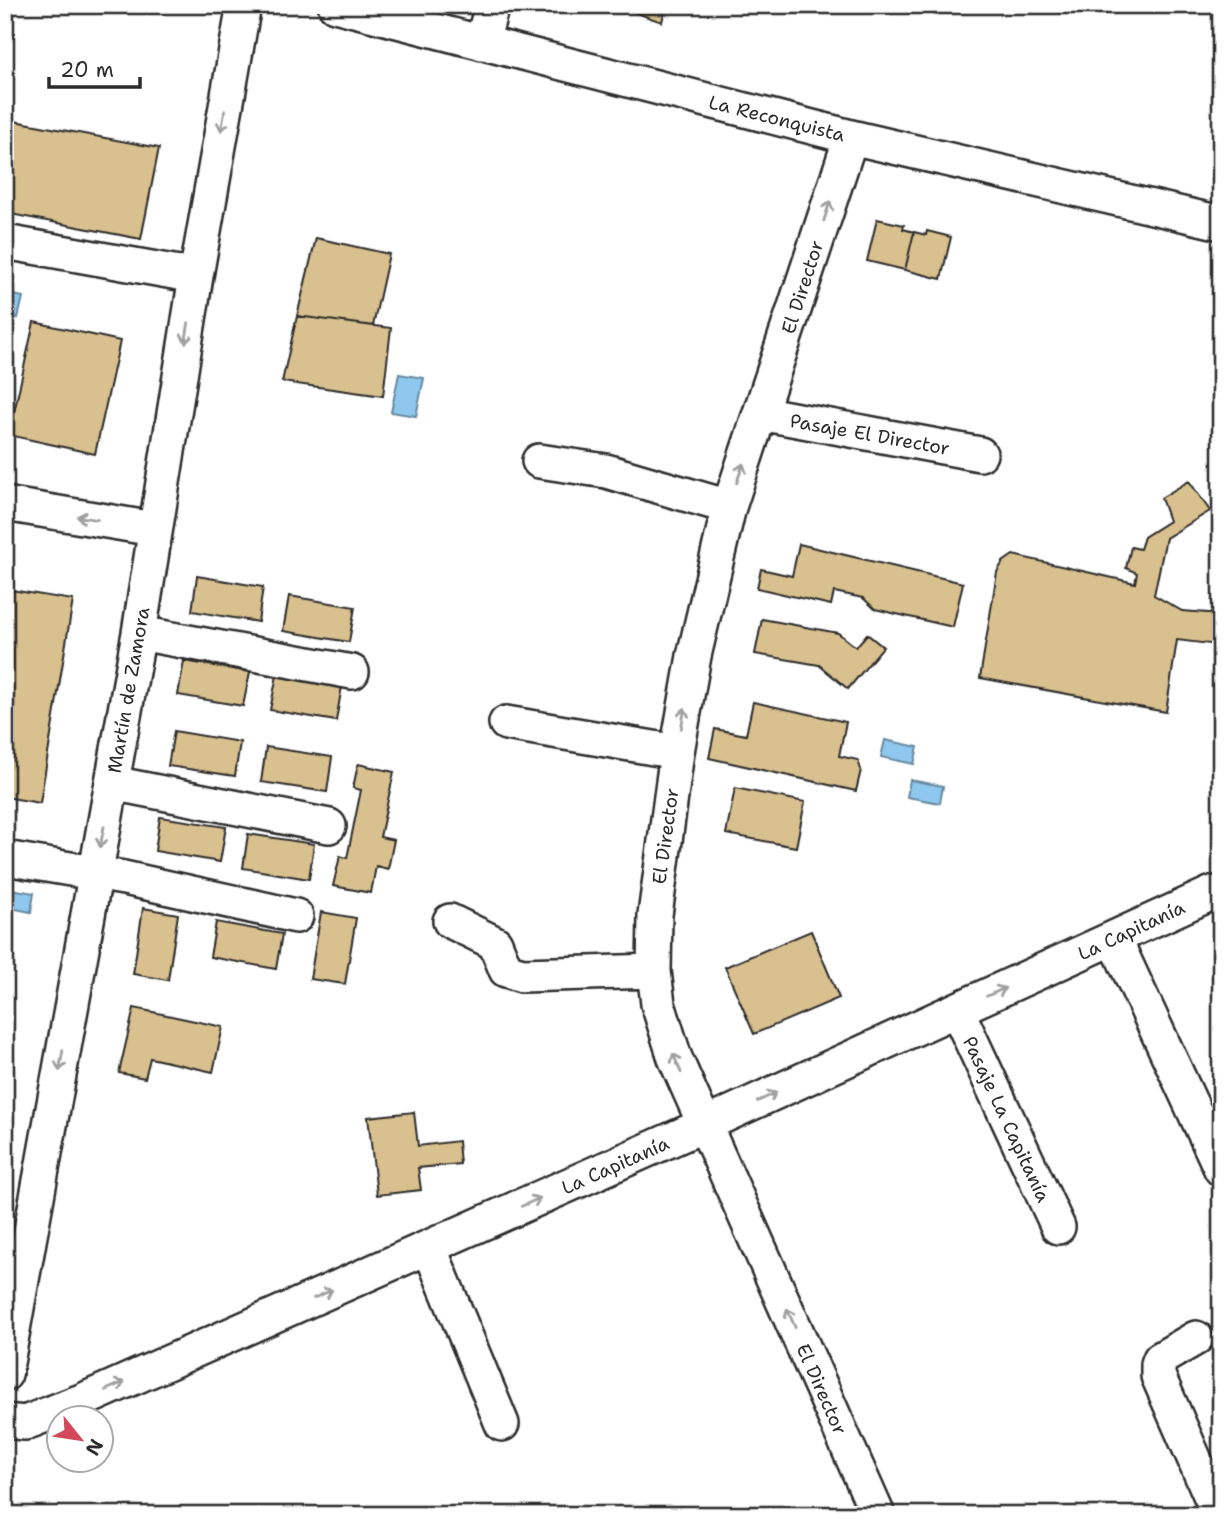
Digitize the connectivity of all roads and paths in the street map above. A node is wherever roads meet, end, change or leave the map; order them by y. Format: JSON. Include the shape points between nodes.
{"nodes":[{"id":1,"x":244,"y":5,"type":"edge"},
{"id":2,"x":335,"y":5,"type":"edge"},
{"id":3,"x":492,"y":5,"type":"edge"},
{"id":4,"x":482,"y":43,"type":"junction"},
{"id":5,"x":851,"y":137,"type":"junction"},
{"id":6,"x":1221,"y":223,"type":"edge"},
{"id":7,"x":5,"y":242,"type":"edge"},
{"id":8,"x":196,"y":276,"type":"junction"},
{"id":9,"x":760,"y":413,"type":"junction"},
{"id":10,"x":980,"y":454,"type":"dead end"},
{"id":11,"x":539,"y":461,"type":"dead end"},
{"id":12,"x":5,"y":504,"type":"edge"},
{"id":13,"x":729,"y":507,"type":"junction"},
{"id":14,"x":154,"y":529,"type":"junction"},
{"id":15,"x":139,"y":633,"type":"junction"},
{"id":16,"x":352,"y":672,"type":"dead end"},
{"id":17,"x":506,"y":723,"type":"dead end"},
{"id":18,"x":677,"y":752,"type":"junction"},
{"id":19,"x":112,"y":783,"type":"junction"},
{"id":20,"x":329,"y":826,"type":"dead end"},
{"id":21,"x":5,"y":858,"type":"edge"},
{"id":22,"x":95,"y":872,"type":"junction"},
{"id":23,"x":1221,"y":892,"type":"edge"},
{"id":24,"x":296,"y":916,"type":"dead end"},
{"id":25,"x":450,"y":921,"type":"dead end"},
{"id":26,"x":1114,"y":938,"type":"junction"},
{"id":27,"x":654,"y":971,"type":"junction"},
{"id":28,"x":957,"y":1010,"type":"junction"},
{"id":29,"x":704,"y":1125,"type":"junction"},
{"id":30,"x":1221,"y":1169,"type":"edge"},
{"id":31,"x":1058,"y":1227,"type":"dead end"},
{"id":32,"x":429,"y":1247,"type":"junction"},
{"id":33,"x":1196,"y":1338,"type":"dead end"},
{"id":34,"x":5,"y":1374,"type":"edge"},
{"id":35,"x":5,"y":1421,"type":"edge"},
{"id":36,"x":502,"y":1424,"type":"dead end"},
{"id":37,"x":878,"y":1515,"type":"edge"},
{"id":38,"x":1219,"y":1515,"type":"edge"}],
"edges":[{"from":1,"to":8,"type":"street","name":"Martín de Zamora","one_way":true},
{"from":2,"to":4,"type":"street","name":"La Reconquista"},
{"from":3,"to":4,"type":"street"},
{"from":4,"to":5,"type":"street","name":"La Reconquista"},
{"from":5,"to":6,"type":"street","name":"La Reconquista"},
{"from":9,"to":5,"type":"street","name":"El Director","one_way":true},
{"from":7,"to":8,"type":"street"},
{"from":8,"to":14,"type":"street","name":"Martín de Zamora","one_way":true},
{"from":9,"to":10,"type":"street","name":"Pasaje El Director"},
{"from":13,"to":9,"type":"street","name":"El Director","one_way":true},
{"from":11,"to":13,"type":"street","via":[[606,471]]},
{"from":14,"to":12,"type":"street","one_way":true},
{"from":18,"to":13,"type":"street","name":"El Director","one_way":true},
{"from":14,"to":15,"type":"street","name":"Martín de Zamora"},
{"from":15,"to":16,"type":"street"},
{"from":15,"to":19,"type":"street","name":"Martín de Zamora"},
{"from":17,"to":18,"type":"street"},
{"from":18,"to":27,"type":"street","name":"El Director","via":[[655,915]]},
{"from":19,"to":20,"type":"street"},
{"from":19,"to":22,"type":"street","name":"Martín de Zamora","one_way":true},
{"from":21,"to":22,"type":"street"},
{"from":22,"to":24,"type":"street"},
{"from":22,"to":34,"type":"street","name":"Martín de Zamora","one_way":true},
{"from":23,"to":26,"type":"street","name":"La Capitanía"},
{"from":25,"to":27,"type":"street","via":[[495,943],[506,970],[522,975]]},
{"from":28,"to":26,"type":"street","name":"La Capitanía","one_way":true},
{"from":26,"to":30,"type":"street"},
{"from":29,"to":27,"type":"street","name":"El Director","one_way":true,"via":[[666,1033]]},
{"from":29,"to":28,"type":"street","name":"La Capitanía","one_way":true},
{"from":28,"to":31,"type":"street","name":"Pasaje La Capitanía"},
{"from":32,"to":29,"type":"street","name":"La Capitanía","one_way":true},
{"from":37,"to":29,"type":"street","name":"El Director","one_way":true},
{"from":35,"to":32,"type":"street","name":"La Capitanía","one_way":true,"via":[[25,1423],[79,1402]]},
{"from":32,"to":36,"type":"street"},
{"from":33,"to":38,"type":"street","via":[[1160,1359],[1157,1376]]}]}
